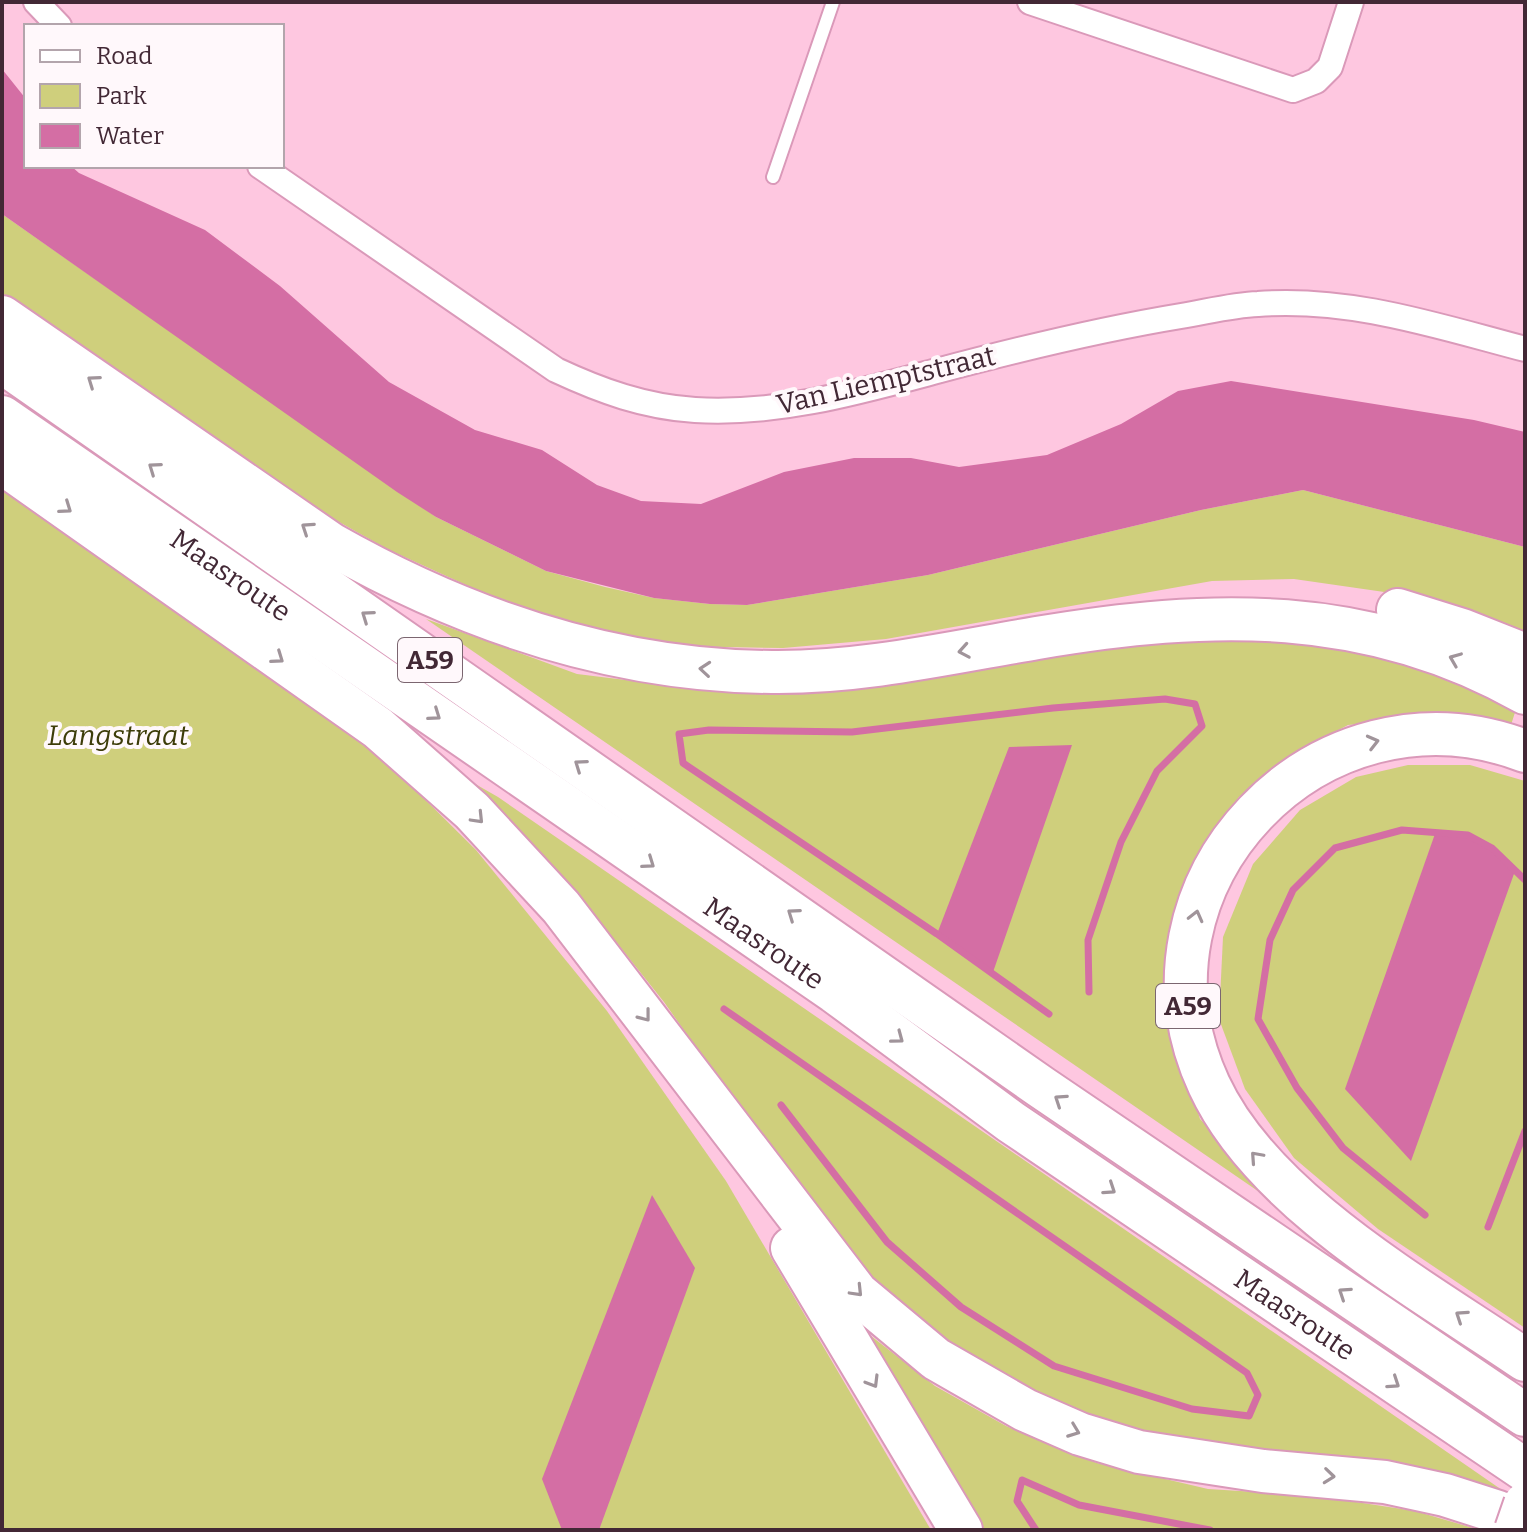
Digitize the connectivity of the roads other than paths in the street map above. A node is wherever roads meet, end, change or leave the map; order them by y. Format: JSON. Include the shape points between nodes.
{"nodes":[{"id":1,"x":36,"y":2,"type":"edge"},
{"id":2,"x":833,"y":2,"type":"edge"},
{"id":3,"x":1030,"y":2,"type":"edge"},
{"id":4,"x":1351,"y":2,"type":"edge"},
{"id":5,"x":57,"y":24,"type":"edge"},
{"id":6,"x":263,"y":168,"type":"edge"},
{"id":7,"x":773,"y":177,"type":"dead end"},
{"id":8,"x":2,"y":317,"type":"edge"},
{"id":9,"x":1525,"y":349,"type":"edge"},
{"id":10,"x":2,"y":362,"type":"edge"},
{"id":11,"x":2,"y":417,"type":"edge"},
{"id":12,"x":2,"y":463,"type":"edge"},
{"id":13,"x":1040,"y":637,"type":"junction"},
{"id":14,"x":1525,"y":655,"type":"edge"},
{"id":15,"x":1525,"y":693,"type":"edge"},
{"id":16,"x":1525,"y":751,"type":"edge"},
{"id":17,"x":690,"y":1075,"type":"junction"},
{"id":18,"x":1525,"y":1360,"type":"edge"},
{"id":19,"x":1525,"y":1415,"type":"edge"},
{"id":20,"x":1525,"y":1470,"type":"edge"},
{"id":21,"x":1525,"y":1504,"type":"edge"},
{"id":22,"x":1525,"y":1524,"type":"edge"},
{"id":23,"x":961,"y":1530,"type":"edge"},
{"id":24,"x":1516,"y":1530,"type":"edge"}],
"edges":[{"from":1,"to":5,"type":"street"},
{"from":2,"to":7,"type":"lane"},
{"from":3,"to":4,"type":"street","via":[[1293,90],[1316,81],[1330,67]]},
{"from":6,"to":9,"type":"street","name":"Van Liemptstraat","via":[[556,370],[603,392],[648,404],[732,411],[779,407],[843,396],[1099,330],[1256,304],[1344,305]]},
{"from":13,"to":8,"type":"highway","number":"A59","one_way":true,"via":[[880,665],[774,672],[675,666],[548,639],[427,594],[331,544]]},
{"from":19,"to":10,"type":"highway","name":"Maasroute","number":"A59","one_way":true,"via":[[1028,1078]]},
{"from":11,"to":20,"type":"highway","name":"Maasroute","number":"A59","one_way":true,"via":[[835,992],[1011,1122]]},
{"from":12,"to":17,"type":"highway","one_way":true,"via":[[378,728],[472,811],[561,907]]},
{"from":13,"to":14,"type":"highway","number":"A59","via":[[1155,606],[1274,595],[1396,610]]},
{"from":15,"to":13,"type":"highway","number":"A59","one_way":true,"via":[[1430,649],[1313,622],[1221,619]]},
{"from":18,"to":16,"type":"highway","number":"A59","one_way":true,"via":[[1324,1220],[1256,1157],[1208,1084],[1191,1032],[1187,989],[1189,947],[1208,881],[1242,825],[1295,777],[1367,743],[1424,733],[1485,738]]},
{"from":17,"to":22,"type":"highway","one_way":true,"via":[[857,1293],[936,1359],[1025,1410],[1139,1452],[1385,1482],[1445,1495]]},
{"from":17,"to":23,"type":"highway","one_way":true},
{"from":21,"to":24,"type":"highway","bridge":true}]}
